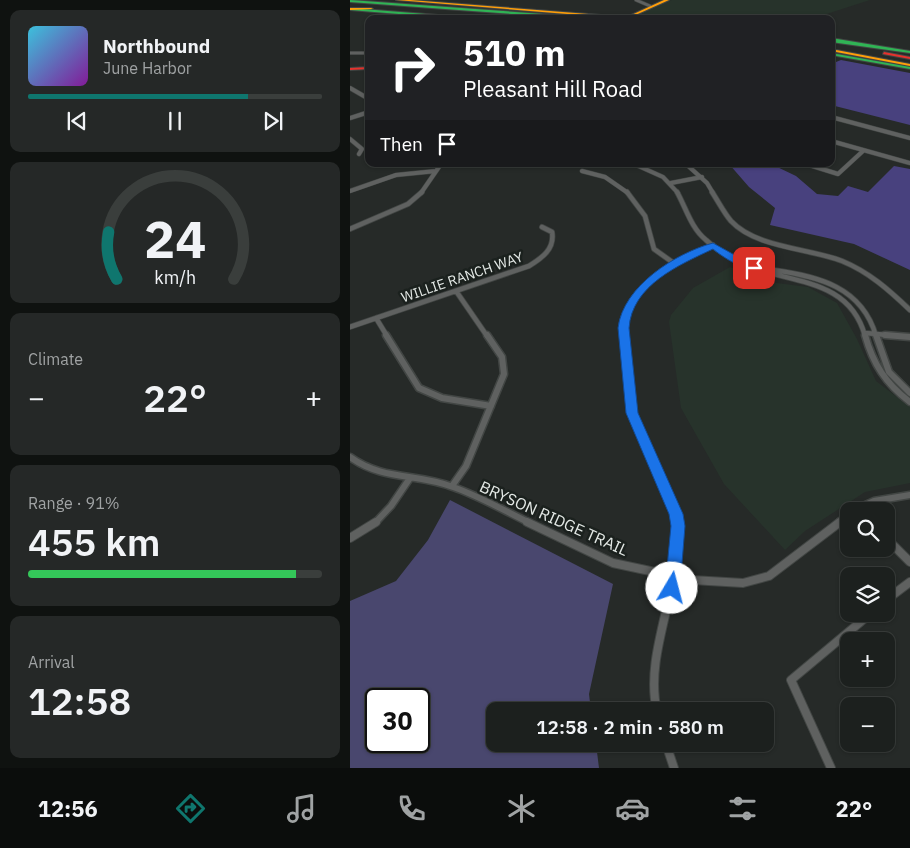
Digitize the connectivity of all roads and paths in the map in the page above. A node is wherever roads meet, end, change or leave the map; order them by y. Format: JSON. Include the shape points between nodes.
{"nodes":[{"id":1,"x":378,"y":0,"type":"edge"},
{"id":2,"x":636,"y":0,"type":"edge"},
{"id":3,"x":661,"y":0,"type":"edge"},
{"id":4,"x":667,"y":0,"type":"edge"},
{"id":5,"x":350,"y":1,"type":"edge"},
{"id":6,"x":391,"y":4,"type":"edge"},
{"id":7,"x":350,"y":5,"type":"edge"},
{"id":8,"x":649,"y":5,"type":"junction"},
{"id":9,"x":350,"y":9,"type":"edge"},
{"id":10,"x":456,"y":11,"type":"junction"},
{"id":11,"x":426,"y":15,"type":"edge"},
{"id":12,"x":443,"y":15,"type":"edge"},
{"id":13,"x":492,"y":15,"type":"edge"},
{"id":14,"x":546,"y":15,"type":"joint"},
{"id":15,"x":566,"y":15,"type":"edge"},
{"id":16,"x":631,"y":15,"type":"edge"},
{"id":17,"x":835,"y":41,"type":"edge"},
{"id":18,"x":835,"y":42,"type":"edge"},
{"id":19,"x":835,"y":52,"type":"edge"},
{"id":20,"x":910,"y":52,"type":"edge"},
{"id":21,"x":365,"y":53,"type":"edge"},
{"id":22,"x":350,"y":54,"type":"edge"},
{"id":23,"x":910,"y":58,"type":"edge"},
{"id":24,"x":910,"y":65,"type":"edge"},
{"id":25,"x":365,"y":68,"type":"edge"},
{"id":26,"x":350,"y":69,"type":"edge"},
{"id":27,"x":350,"y":88,"type":"edge"},
{"id":28,"x":365,"y":97,"type":"edge"},
{"id":29,"x":365,"y":113,"type":"edge"},
{"id":30,"x":350,"y":118,"type":"edge"},
{"id":31,"x":835,"y":118,"type":"edge"},
{"id":32,"x":910,"y":138,"type":"edge"},
{"id":33,"x":350,"y":139,"type":"edge"},
{"id":34,"x":352,"y":143,"type":"edge"},
{"id":35,"x":835,"y":143,"type":"edge"},
{"id":36,"x":863,"y":151,"type":"junction"},
{"id":37,"x":359,"y":154,"type":"dead end"},
{"id":38,"x":910,"y":163,"type":"edge"},
{"id":39,"x":439,"y":167,"type":"edge"},
{"id":40,"x":642,"y":167,"type":"edge"},
{"id":41,"x":690,"y":167,"type":"edge"},
{"id":42,"x":816,"y":167,"type":"edge"},
{"id":43,"x":436,"y":171,"type":"junction"},
{"id":44,"x":582,"y":171,"type":"dead end"},
{"id":45,"x":702,"y":177,"type":"junction"},
{"id":46,"x":671,"y":183,"type":"junction"},
{"id":47,"x":350,"y":191,"type":"edge"},
{"id":48,"x":542,"y":227,"type":"dead end"},
{"id":49,"x":350,"y":229,"type":"edge"},
{"id":50,"x":713,"y":246,"type":"junction"},
{"id":51,"x":675,"y":264,"type":"junction"},
{"id":52,"x":754,"y":268,"type":"junction"},
{"id":53,"x":456,"y":291,"type":"junction"},
{"id":54,"x":910,"y":310,"type":"edge"},
{"id":55,"x":376,"y":318,"type":"junction"},
{"id":56,"x":350,"y":327,"type":"edge"},
{"id":57,"x":865,"y":333,"type":"junction"},
{"id":58,"x":875,"y":334,"type":"junction"},
{"id":59,"x":910,"y":336,"type":"edge"},
{"id":60,"x":910,"y":393,"type":"edge"},
{"id":61,"x":910,"y":402,"type":"edge"},
{"id":62,"x":491,"y":406,"type":"junction"},
{"id":63,"x":350,"y":457,"type":"edge"},
{"id":64,"x":410,"y":478,"type":"junction"},
{"id":65,"x":452,"y":486,"type":"junction"},
{"id":66,"x":910,"y":495,"type":"edge"},
{"id":67,"x":872,"y":502,"type":"edge"},
{"id":68,"x":840,"y":522,"type":"edge"},
{"id":69,"x":350,"y":538,"type":"edge"},
{"id":70,"x":895,"y":547,"type":"edge"},
{"id":71,"x":910,"y":562,"type":"edge"},
{"id":72,"x":675,"y":576,"type":"junction"},
{"id":73,"x":910,"y":582,"type":"edge"},
{"id":74,"x":895,"y":593,"type":"edge"},
{"id":75,"x":860,"y":622,"type":"edge"},
{"id":76,"x":654,"y":702,"type":"edge"},
{"id":77,"x":669,"y":752,"type":"edge"},
{"id":78,"x":674,"y":768,"type":"edge"},
{"id":79,"x":831,"y":768,"type":"edge"}],
"edges":[{"from":1,"to":14,"type":"main road"},
{"from":2,"to":8,"type":"street"},
{"from":3,"to":8,"type":"main road"},
{"from":4,"to":8,"type":"main road"},
{"from":5,"to":6,"type":"main road"},
{"from":6,"to":7,"type":"main road"},
{"from":6,"to":10,"type":"main road"},
{"from":6,"to":15,"type":"main road"},
{"from":8,"to":16,"type":"main road"},
{"from":9,"to":11,"type":"main road"},
{"from":9,"to":12,"type":"main road"},
{"from":10,"to":13,"type":"main road"},
{"from":10,"to":14,"type":"main road"},
{"from":17,"to":20,"type":"main road"},
{"from":18,"to":23,"type":"main road"},
{"from":19,"to":24,"type":"main road"},
{"from":21,"to":22,"type":"street"},
{"from":25,"to":26,"type":"main road"},
{"from":27,"to":28,"type":"street"},
{"from":29,"to":30,"type":"street"},
{"from":31,"to":32,"type":"street"},
{"from":33,"to":34,"type":"street"},
{"from":34,"to":37,"type":"street","via":[[362,148]]},
{"from":35,"to":36,"type":"street"},
{"from":36,"to":38,"type":"street"},
{"from":36,"to":42,"type":"street","via":[[838,174]]},
{"from":39,"to":43,"type":"street"},
{"from":40,"to":46,"type":"street"},
{"from":41,"to":45,"type":"street"},
{"from":43,"to":47,"type":"street","via":[[396,175]]},
{"from":43,"to":49,"type":"street","via":[[422,192],[408,204]]},
{"from":44,"to":51,"type":"street","via":[[608,178],[628,191],[650,228],[654,249]]},
{"from":45,"to":46,"type":"street"},
{"from":45,"to":54,"type":"street","via":[[730,220],[739,228],[768,241],[842,262],[887,287]]},
{"from":46,"to":50,"type":"street","via":[[696,230]]},
{"from":48,"to":53,"type":"street","name":"WILLIE RANCH WAY","via":[[553,236],[550,247],[541,258],[529,266]]},
{"from":50,"to":51,"type":"street"},
{"from":50,"to":52,"type":"street"},
{"from":51,"to":72,"type":"street","via":[[656,276],[636,297],[624,318],[624,328],[630,405],[676,514]]},
{"from":52,"to":57,"type":"street","via":[[813,283],[839,296],[856,312]]},
{"from":52,"to":58,"type":"street","via":[[807,275],[832,285],[862,307],[874,326]]},
{"from":53,"to":55,"type":"street","name":"WILLIE RANCH WAY"},
{"from":53,"to":62,"type":"street","via":[[502,356],[504,374]]},
{"from":55,"to":56,"type":"street","name":"WILLIE RANCH WAY"},
{"from":55,"to":62,"type":"street","via":[[419,388],[442,398]]},
{"from":57,"to":58,"type":"street"},
{"from":57,"to":61,"type":"street","via":[[876,368]]},
{"from":58,"to":59,"type":"street"},
{"from":58,"to":60,"type":"street","via":[[887,369]]},
{"from":62,"to":65,"type":"street","via":[[466,466]]},
{"from":63,"to":64,"type":"street","name":"BRYSON RIDGE TRAIL","via":[[364,466]]},
{"from":64,"to":65,"type":"street","name":"BRYSON RIDGE TRAIL"},
{"from":64,"to":69,"type":"street","via":[[391,508],[373,527]]},
{"from":65,"to":72,"type":"street","name":"BRYSON RIDGE TRAIL","via":[[613,563]]},
{"from":66,"to":67,"type":"street"},
{"from":68,"to":72,"type":"street","name":"BRYSON RIDGE TRAIL","via":[[768,576],[743,583]]},
{"from":70,"to":71,"type":"street"},
{"from":72,"to":76,"type":"street","via":[[656,666]]},
{"from":73,"to":74,"type":"street"},
{"from":75,"to":79,"type":"street","via":[[791,680]]},
{"from":77,"to":78,"type":"street"}]}
